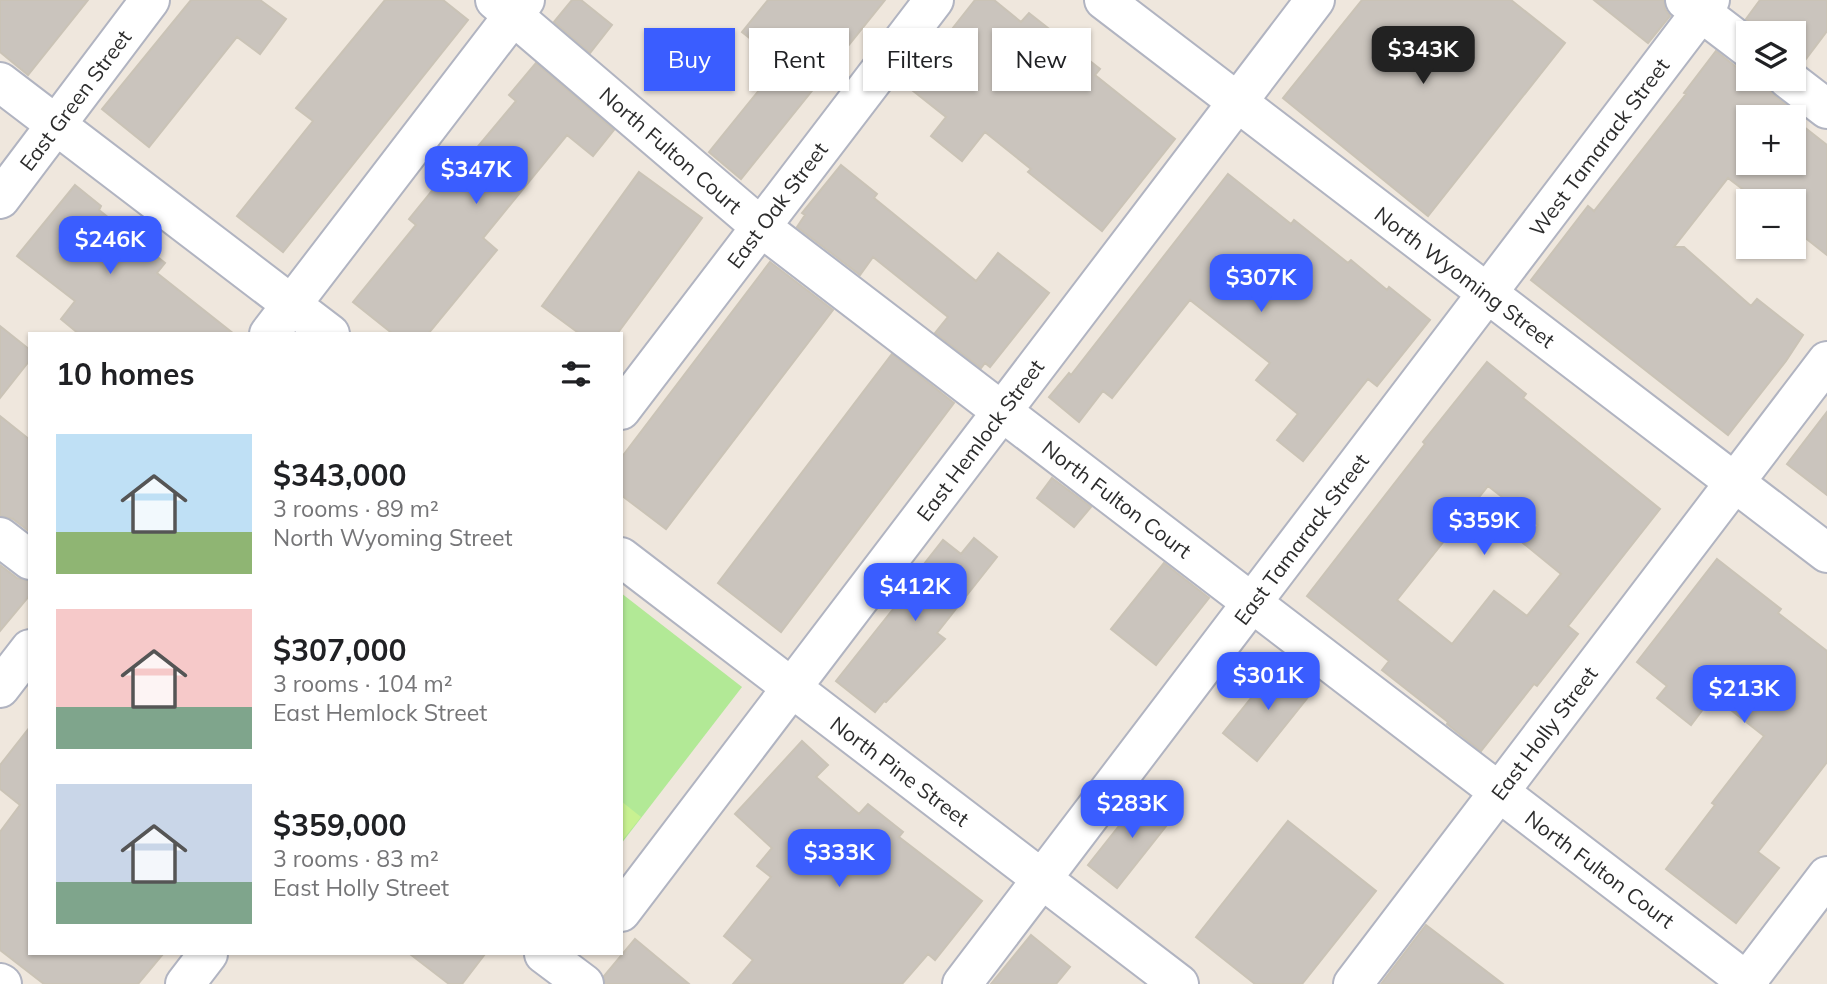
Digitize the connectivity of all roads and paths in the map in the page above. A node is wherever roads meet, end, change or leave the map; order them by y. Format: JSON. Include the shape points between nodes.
{"nodes":[{"id":1,"x":150,"y":0,"type":"edge"},
{"id":2,"x":933,"y":0,"type":"edge"},
{"id":3,"x":1104,"y":0,"type":"edge"},
{"id":4,"x":1315,"y":0,"type":"edge"},
{"id":5,"x":1699,"y":4,"type":"edge"},
{"id":6,"x":511,"y":5,"type":"edge"},
{"id":7,"x":1736,"y":37,"type":"edge"},
{"id":8,"x":0,"y":82,"type":"edge"},
{"id":9,"x":1804,"y":91,"type":"edge"},
{"id":10,"x":1237,"y":102,"type":"junction"},
{"id":11,"x":1827,"y":109,"type":"edge"},
{"id":12,"x":56,"y":125,"type":"junction"},
{"id":13,"x":0,"y":199,"type":"edge"},
{"id":14,"x":761,"y":227,"type":"junction"},
{"id":15,"x":1487,"y":293,"type":"junction"},
{"id":16,"x":280,"y":320,"type":"edge"},
{"id":17,"x":323,"y":332,"type":"edge"},
{"id":18,"x":1827,"y":361,"type":"edge"},
{"id":19,"x":623,"y":408,"type":"edge"},
{"id":20,"x":1002,"y":411,"type":"junction"},
{"id":21,"x":1735,"y":483,"type":"junction"},
{"id":22,"x":0,"y":537,"type":"edge"},
{"id":23,"x":1827,"y":553,"type":"edge"},
{"id":24,"x":28,"y":558,"type":"edge"},
{"id":25,"x":623,"y":559,"type":"edge"},
{"id":26,"x":1252,"y":603,"type":"junction"},
{"id":27,"x":28,"y":652,"type":"edge"},
{"id":28,"x":0,"y":688,"type":"edge"},
{"id":29,"x":791,"y":688,"type":"junction"},
{"id":30,"x":1499,"y":792,"type":"junction"},
{"id":31,"x":1827,"y":876,"type":"edge"},
{"id":32,"x":1042,"y":879,"type":"junction"},
{"id":33,"x":623,"y":909,"type":"edge"},
{"id":34,"x":207,"y":955,"type":"edge"},
{"id":35,"x":1749,"y":983,"type":"edge"},
{"id":36,"x":185,"y":984,"type":"edge"},
{"id":37,"x":962,"y":984,"type":"edge"},
{"id":38,"x":1179,"y":984,"type":"edge"},
{"id":39,"x":1353,"y":984,"type":"edge"}],
"edges":[{"from":1,"to":12,"type":"street","name":"East Green Street"},
{"from":2,"to":14,"type":"street","name":"East Oak Street"},
{"from":3,"to":10,"type":"street","name":"North Wyoming Street"},
{"from":4,"to":10,"type":"street","name":"East Hemlock Street"},
{"from":5,"to":7,"type":"street"},
{"from":5,"to":15,"type":"street","name":"West Tamarack Street"},
{"from":6,"to":14,"type":"street","name":"North Fulton Court"},
{"from":6,"to":16,"type":"street"},
{"from":8,"to":12,"type":"street"},
{"from":9,"to":11,"type":"street"},
{"from":10,"to":15,"type":"street","name":"North Wyoming Street"},
{"from":10,"to":20,"type":"street","name":"East Hemlock Street"},
{"from":12,"to":13,"type":"street","name":"East Green Street"},
{"from":12,"to":16,"type":"street"},
{"from":14,"to":19,"type":"street","name":"East Oak Street"},
{"from":14,"to":20,"type":"street","name":"North Fulton Court"},
{"from":15,"to":21,"type":"street","name":"North Wyoming Street"},
{"from":15,"to":26,"type":"street","name":"East Tamarack Street"},
{"from":16,"to":17,"type":"street"},
{"from":18,"to":21,"type":"street","name":"East Holly Street"},
{"from":20,"to":26,"type":"street","name":"North Fulton Court"},
{"from":20,"to":29,"type":"street","name":"East Hemlock Street"},
{"from":21,"to":23,"type":"street","name":"North Wyoming Street"},
{"from":21,"to":30,"type":"street","name":"East Holly Street"},
{"from":22,"to":24,"type":"street"},
{"from":25,"to":29,"type":"street","name":"North Pine Street"},
{"from":26,"to":30,"type":"street","name":"North Fulton Court"},
{"from":26,"to":32,"type":"street","name":"East Tamarack Street"},
{"from":27,"to":28,"type":"street"},
{"from":29,"to":32,"type":"street","name":"North Pine Street"},
{"from":29,"to":33,"type":"street","name":"East Hemlock Street"},
{"from":30,"to":35,"type":"street","name":"North Fulton Court"},
{"from":30,"to":39,"type":"street","name":"East Holly Street"},
{"from":31,"to":35,"type":"street"},
{"from":32,"to":37,"type":"street","name":"East Tamarack Street"},
{"from":32,"to":38,"type":"street","name":"North Pine Street"},
{"from":34,"to":36,"type":"street"}]}
